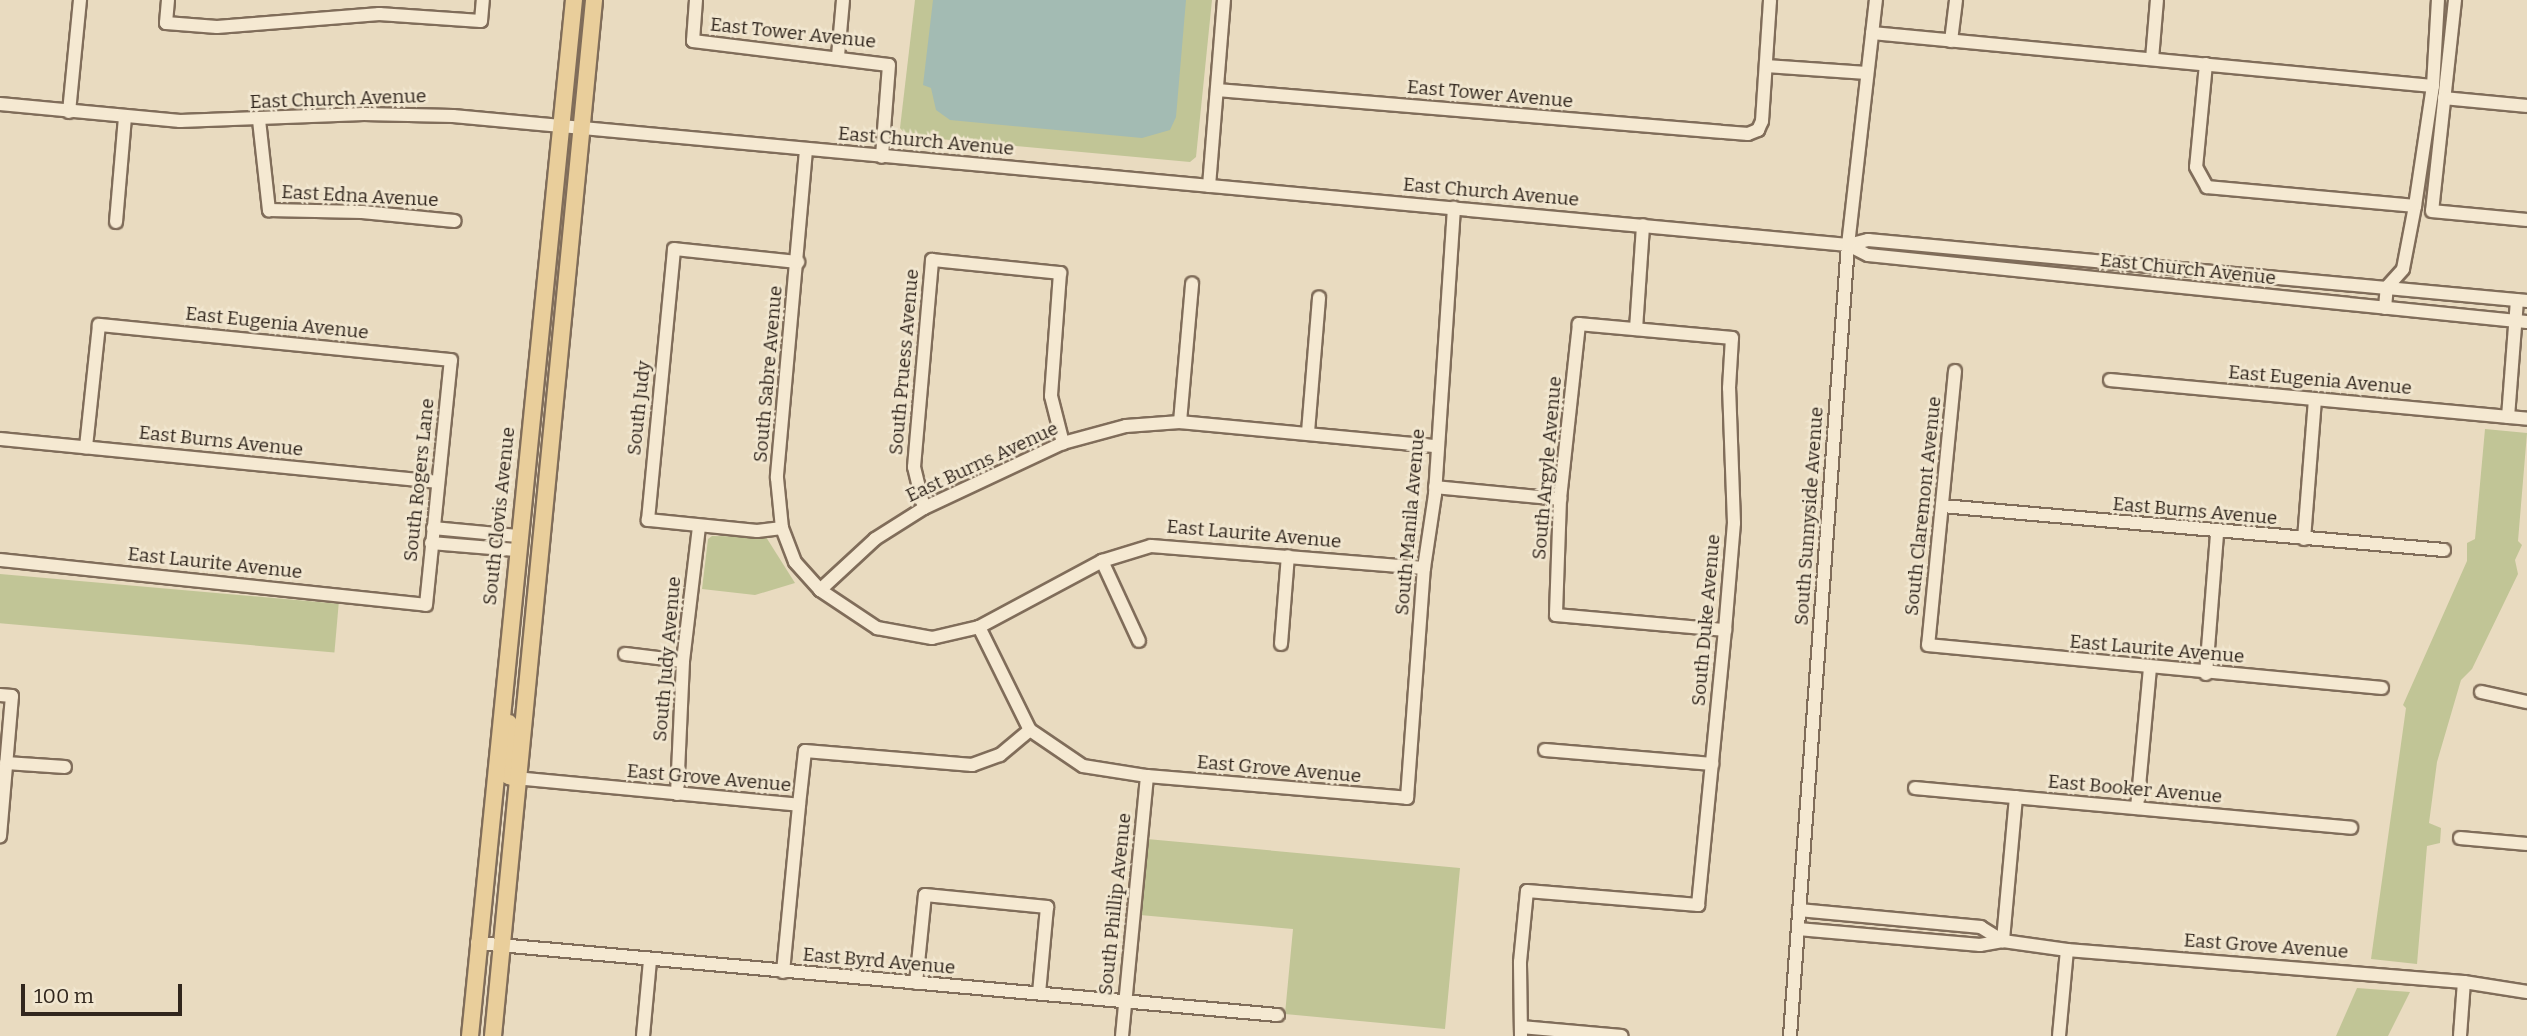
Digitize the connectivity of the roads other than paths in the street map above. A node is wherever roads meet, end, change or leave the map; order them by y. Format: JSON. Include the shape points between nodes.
{"nodes":[{"id":1,"x":80,"y":0,"type":"edge"},
{"id":2,"x":168,"y":0,"type":"edge"},
{"id":3,"x":483,"y":0,"type":"edge"},
{"id":4,"x":574,"y":0,"type":"edge"},
{"id":5,"x":594,"y":0,"type":"edge"},
{"id":6,"x":696,"y":0,"type":"edge"},
{"id":7,"x":843,"y":0,"type":"edge"},
{"id":8,"x":1224,"y":0,"type":"edge"},
{"id":9,"x":1770,"y":0,"type":"edge"},
{"id":10,"x":1876,"y":0,"type":"edge"},
{"id":11,"x":1956,"y":0,"type":"edge"},
{"id":12,"x":2157,"y":0,"type":"edge"},
{"id":13,"x":2438,"y":0,"type":"edge"},
{"id":14,"x":2455,"y":0,"type":"edge"},
{"id":15,"x":1872,"y":33,"type":"junction"},
{"id":16,"x":1951,"y":40,"type":"junction"},
{"id":17,"x":838,"y":56,"type":"junction"},
{"id":18,"x":2152,"y":59,"type":"junction"},
{"id":19,"x":2206,"y":64,"type":"junction"},
{"id":20,"x":1766,"y":66,"type":"junction"},
{"id":21,"x":1867,"y":73,"type":"junction"},
{"id":22,"x":2432,"y":86,"type":"junction"},
{"id":23,"x":1217,"y":90,"type":"junction"},
{"id":24,"x":2444,"y":98,"type":"junction"},
{"id":25,"x":0,"y":104,"type":"edge"},
{"id":26,"x":2527,"y":106,"type":"edge"},
{"id":27,"x":69,"y":112,"type":"junction"},
{"id":28,"x":125,"y":117,"type":"junction"},
{"id":29,"x":259,"y":120,"type":"junction"},
{"id":30,"x":562,"y":129,"type":"junction"},
{"id":31,"x":582,"y":131,"type":"junction"},
{"id":32,"x":806,"y":150,"type":"junction"},
{"id":33,"x":882,"y":157,"type":"junction"},
{"id":34,"x":1209,"y":186,"type":"junction"},
{"id":35,"x":2415,"y":206,"type":"junction"},
{"id":36,"x":1454,"y":208,"type":"junction"},
{"id":37,"x":2527,"y":220,"type":"edge"},
{"id":38,"x":455,"y":221,"type":"dead end"},
{"id":39,"x":116,"y":222,"type":"dead end"},
{"id":40,"x":1643,"y":225,"type":"junction"},
{"id":41,"x":1848,"y":245,"type":"junction"},
{"id":42,"x":797,"y":262,"type":"junction"},
{"id":43,"x":1192,"y":284,"type":"dead end"},
{"id":44,"x":2387,"y":287,"type":"junction"},
{"id":45,"x":1319,"y":297,"type":"dead end"},
{"id":46,"x":2522,"y":300,"type":"edge"},
{"id":47,"x":2385,"y":308,"type":"junction"},
{"id":48,"x":2521,"y":321,"type":"edge"},
{"id":49,"x":1636,"y":329,"type":"junction"},
{"id":50,"x":451,"y":360,"type":"joint"},
{"id":51,"x":1955,"y":371,"type":"dead end"},
{"id":52,"x":2110,"y":380,"type":"dead end"},
{"id":53,"x":2315,"y":399,"type":"junction"},
{"id":54,"x":2508,"y":417,"type":"junction"},
{"id":55,"x":2527,"y":419,"type":"edge"},
{"id":56,"x":1180,"y":422,"type":"junction"},
{"id":57,"x":1308,"y":432,"type":"junction"},
{"id":58,"x":0,"y":439,"type":"edge"},
{"id":59,"x":1063,"y":443,"type":"junction"},
{"id":60,"x":1436,"y":446,"type":"junction"},
{"id":61,"x":86,"y":447,"type":"junction"},
{"id":62,"x":438,"y":482,"type":"junction"},
{"id":63,"x":1435,"y":487,"type":"junction"},
{"id":64,"x":1560,"y":499,"type":"junction"},
{"id":65,"x":1942,"y":506,"type":"junction"},
{"id":66,"x":924,"y":508,"type":"junction"},
{"id":67,"x":699,"y":527,"type":"junction"},
{"id":68,"x":433,"y":528,"type":"junction"},
{"id":69,"x":782,"y":528,"type":"junction"},
{"id":70,"x":2217,"y":533,"type":"junction"},
{"id":71,"x":2304,"y":540,"type":"junction"},
{"id":72,"x":431,"y":543,"type":"junction"},
{"id":73,"x":517,"y":543,"type":"junction"},
{"id":74,"x":2444,"y":550,"type":"dead end"},
{"id":75,"x":1288,"y":556,"type":"junction"},
{"id":76,"x":0,"y":560,"type":"edge"},
{"id":77,"x":1102,"y":561,"type":"junction"},
{"id":78,"x":1424,"y":568,"type":"junction"},
{"id":79,"x":820,"y":590,"type":"junction"},
{"id":80,"x":426,"y":605,"type":"joint"},
{"id":81,"x":979,"y":627,"type":"junction"},
{"id":82,"x":1725,"y":630,"type":"junction"},
{"id":83,"x":1139,"y":641,"type":"dead end"},
{"id":84,"x":1281,"y":644,"type":"dead end"},
{"id":85,"x":1928,"y":645,"type":"joint"},
{"id":86,"x":625,"y":654,"type":"dead end"},
{"id":87,"x":683,"y":661,"type":"junction"},
{"id":88,"x":2150,"y":669,"type":"junction"},
{"id":89,"x":2206,"y":674,"type":"junction"},
{"id":90,"x":503,"y":678,"type":"junction"},
{"id":91,"x":2382,"y":688,"type":"dead end"},
{"id":92,"x":2481,"y":692,"type":"dead end"},
{"id":93,"x":6,"y":696,"type":"edge"},
{"id":94,"x":2527,"y":702,"type":"edge"},
{"id":95,"x":1030,"y":730,"type":"junction"},
{"id":96,"x":1545,"y":750,"type":"dead end"},
{"id":97,"x":6,"y":763,"type":"junction"},
{"id":98,"x":1712,"y":764,"type":"junction"},
{"id":99,"x":65,"y":768,"type":"dead end"},
{"id":100,"x":1147,"y":776,"type":"junction"},
{"id":101,"x":516,"y":778,"type":"junction"},
{"id":102,"x":1914,"y":788,"type":"dead end"},
{"id":103,"x":677,"y":794,"type":"junction"},
{"id":104,"x":2016,"y":797,"type":"junction"},
{"id":105,"x":1408,"y":798,"type":"joint"},
{"id":106,"x":799,"y":805,"type":"junction"},
{"id":107,"x":2137,"y":808,"type":"junction"},
{"id":108,"x":1,"y":819,"type":"edge"},
{"id":109,"x":2351,"y":828,"type":"dead end"},
{"id":110,"x":0,"y":836,"type":"edge"},
{"id":111,"x":2460,"y":838,"type":"dead end"},
{"id":112,"x":2527,"y":844,"type":"edge"},
{"id":113,"x":1799,"y":909,"type":"junction"},
{"id":114,"x":1798,"y":929,"type":"junction"},
{"id":115,"x":2003,"y":941,"type":"junction"},
{"id":116,"x":477,"y":943,"type":"junction"},
{"id":117,"x":500,"y":946,"type":"junction"},
{"id":118,"x":2067,"y":950,"type":"junction"},
{"id":119,"x":650,"y":960,"type":"junction"},
{"id":120,"x":783,"y":972,"type":"junction"},
{"id":121,"x":2464,"y":982,"type":"junction"},
{"id":122,"x":916,"y":983,"type":"junction"},
{"id":123,"x":2527,"y":992,"type":"edge"},
{"id":124,"x":1039,"y":993,"type":"junction"},
{"id":125,"x":1125,"y":1002,"type":"junction"},
{"id":126,"x":1278,"y":1015,"type":"dead end"},
{"id":127,"x":1521,"y":1032,"type":"edge"},
{"id":128,"x":470,"y":1036,"type":"edge"},
{"id":129,"x":492,"y":1036,"type":"edge"},
{"id":130,"x":643,"y":1036,"type":"edge"},
{"id":131,"x":1122,"y":1036,"type":"edge"},
{"id":132,"x":1622,"y":1036,"type":"edge"},
{"id":133,"x":1790,"y":1036,"type":"edge"},
{"id":134,"x":2059,"y":1036,"type":"edge"},
{"id":135,"x":2460,"y":1036,"type":"edge"}],
"edges":[{"from":1,"to":27,"type":"street"},
{"from":2,"to":3,"type":"street","via":[[166,23],[218,27],[379,14],[481,21]]},
{"from":4,"to":30,"type":"main road","name":"South Clovis Avenue"},
{"from":5,"to":31,"type":"main road"},
{"from":6,"to":17,"type":"street","name":"East Tower Avenue","via":[[693,41]]},
{"from":7,"to":17,"type":"street"},
{"from":8,"to":23,"type":"street"},
{"from":9,"to":20,"type":"street"},
{"from":10,"to":15,"type":"street","name":"South Sunnyside Avenue"},
{"from":11,"to":16,"type":"street"},
{"from":12,"to":18,"type":"street"},
{"from":13,"to":22,"type":"street"},
{"from":14,"to":24,"type":"street"},
{"from":15,"to":16,"type":"street"},
{"from":15,"to":21,"type":"street","name":"South Sunnyside Avenue"},
{"from":16,"to":18,"type":"street"},
{"from":17,"to":33,"type":"street","name":"East Tower Avenue","via":[[889,65]]},
{"from":18,"to":19,"type":"street"},
{"from":19,"to":22,"type":"street"},
{"from":19,"to":35,"type":"street","via":[[2196,167],[2207,187]]},
{"from":20,"to":21,"type":"street"},
{"from":20,"to":23,"type":"street","name":"East Tower Avenue","via":[[1758,130],[1732,135]]},
{"from":21,"to":41,"type":"street","name":"South Sunnyside Avenue"},
{"from":22,"to":35,"type":"street"},
{"from":23,"to":34,"type":"street"},
{"from":24,"to":26,"type":"street"},
{"from":24,"to":37,"type":"street","via":[[2432,211]]},
{"from":25,"to":27,"type":"street","name":"East Church Avenue"},
{"from":27,"to":28,"type":"street","name":"East Church Avenue"},
{"from":28,"to":29,"type":"street","name":"East Church Avenue"},
{"from":28,"to":39,"type":"street"},
{"from":29,"to":30,"type":"street","name":"East Church Avenue","via":[[424,114]]},
{"from":29,"to":38,"type":"street","name":"East Edna Avenue","via":[[269,210]]},
{"from":30,"to":31,"type":"street","name":"East Church Avenue"},
{"from":30,"to":73,"type":"main road","name":"South Clovis Avenue"},
{"from":31,"to":32,"type":"street","name":"East Church Avenue"},
{"from":31,"to":101,"type":"main road"},
{"from":32,"to":33,"type":"street","name":"East Church Avenue"},
{"from":32,"to":42,"type":"street","name":"South Sabre Avenue"},
{"from":33,"to":34,"type":"street","name":"East Church Avenue"},
{"from":34,"to":36,"type":"street","name":"East Church Avenue"},
{"from":35,"to":44,"type":"street","via":[[2403,270]]},
{"from":36,"to":40,"type":"street","name":"East Church Avenue"},
{"from":36,"to":60,"type":"street","name":"South Manila Avenue"},
{"from":40,"to":41,"type":"street","name":"East Church Avenue"},
{"from":40,"to":49,"type":"street"},
{"from":41,"to":44,"type":"street","name":"East Church Avenue","via":[[1868,240]]},
{"from":41,"to":47,"type":"street","name":"East Church Avenue","via":[[1868,255]]},
{"from":41,"to":113,"type":"street","name":"South Sunnyside Avenue"},
{"from":42,"to":67,"type":"street","name":"South Judy","via":[[674,249],[648,520]]},
{"from":42,"to":69,"type":"street","name":"South Sabre Avenue","via":[[777,478]]},
{"from":43,"to":56,"type":"street"},
{"from":44,"to":46,"type":"street","name":"East Church Avenue"},
{"from":44,"to":47,"type":"street"},
{"from":45,"to":57,"type":"street"},
{"from":46,"to":48,"type":"street"},
{"from":47,"to":48,"type":"street","name":"East Church Avenue"},
{"from":48,"to":54,"type":"street"},
{"from":49,"to":64,"type":"street","name":"South Argyle Avenue","via":[[1579,324]]},
{"from":49,"to":82,"type":"street","name":"South Duke Avenue","via":[[1732,338],[1729,388],[1734,523]]},
{"from":50,"to":61,"type":"street","name":"East Eugenia Avenue","via":[[99,326]]},
{"from":50,"to":62,"type":"street","name":"South Rogers Lane"},
{"from":51,"to":65,"type":"street","name":"South Claremont Avenue"},
{"from":52,"to":53,"type":"street","name":"East Eugenia Avenue"},
{"from":53,"to":54,"type":"street","name":"East Eugenia Avenue"},
{"from":53,"to":71,"type":"street"},
{"from":54,"to":55,"type":"street","name":"East Eugenia Avenue"},
{"from":56,"to":57,"type":"street","name":"East Burns Avenue"},
{"from":56,"to":59,"type":"street","name":"East Burns Avenue","via":[[1126,426]]},
{"from":57,"to":60,"type":"street","name":"East Burns Avenue"},
{"from":58,"to":61,"type":"street","name":"East Burns Avenue"},
{"from":59,"to":66,"type":"street","name":"East Burns Avenue"},
{"from":59,"to":66,"type":"street","name":"South Pruess Avenue","via":[[1051,396],[1060,273],[932,260],[914,467]]},
{"from":60,"to":63,"type":"street","name":"South Manila Avenue"},
{"from":61,"to":62,"type":"street","name":"East Burns Avenue"},
{"from":62,"to":68,"type":"street","name":"South Rogers Lane"},
{"from":63,"to":64,"type":"street"},
{"from":63,"to":78,"type":"street","name":"South Manila Avenue"},
{"from":64,"to":82,"type":"street","name":"South Argyle Avenue","via":[[1556,615]]},
{"from":65,"to":70,"type":"street","name":"East Burns Avenue"},
{"from":65,"to":85,"type":"street","name":"South Claremont Avenue"},
{"from":66,"to":79,"type":"street","name":"East Burns Avenue","via":[[875,539]]},
{"from":67,"to":69,"type":"street"},
{"from":67,"to":87,"type":"street","name":"South Judy Avenue"},
{"from":68,"to":72,"type":"street","name":"South Rogers Lane"},
{"from":68,"to":73,"type":"street"},
{"from":69,"to":79,"type":"street","name":"South Sabre Avenue","via":[[795,562]]},
{"from":70,"to":71,"type":"street","name":"East Burns Avenue"},
{"from":70,"to":89,"type":"street"},
{"from":71,"to":74,"type":"street","name":"East Burns Avenue"},
{"from":72,"to":73,"type":"street"},
{"from":72,"to":80,"type":"street","name":"South Rogers Lane"},
{"from":73,"to":90,"type":"main road","name":"South Clovis Avenue"},
{"from":75,"to":77,"type":"street","name":"East Laurite Avenue","via":[[1151,546]]},
{"from":75,"to":78,"type":"street","name":"East Laurite Avenue"},
{"from":75,"to":84,"type":"street"},
{"from":76,"to":80,"type":"street","name":"East Laurite Avenue"},
{"from":77,"to":81,"type":"street","name":"East Laurite Avenue"},
{"from":77,"to":83,"type":"street"},
{"from":78,"to":105,"type":"street","name":"South Manila Avenue"},
{"from":79,"to":81,"type":"street","name":"East Laurite Avenue","via":[[877,628],[932,638]]},
{"from":81,"to":95,"type":"street"},
{"from":82,"to":98,"type":"street","name":"South Duke Avenue"},
{"from":85,"to":88,"type":"street","name":"East Laurite Avenue"},
{"from":86,"to":87,"type":"street"},
{"from":87,"to":103,"type":"street","name":"South Judy Avenue"},
{"from":88,"to":89,"type":"street","name":"East Laurite Avenue"},
{"from":88,"to":107,"type":"street"},
{"from":89,"to":91,"type":"street","name":"East Laurite Avenue"},
{"from":90,"to":101,"type":"main road","via":[[510,697],[506,766],[509,776]]},
{"from":90,"to":116,"type":"main road","name":"South Clovis Avenue"},
{"from":92,"to":94,"type":"street"},
{"from":93,"to":97,"type":"street"},
{"from":95,"to":100,"type":"street","via":[[1083,766]]},
{"from":95,"to":106,"type":"street","name":"East Grove Avenue","via":[[1000,755],[972,765],[805,751]]},
{"from":96,"to":98,"type":"street"},
{"from":97,"to":99,"type":"street"},
{"from":97,"to":108,"type":"street"},
{"from":98,"to":127,"type":"street","name":"South Duke Avenue","via":[[1698,905],[1527,891],[1520,962]]},
{"from":100,"to":105,"type":"street","name":"East Grove Avenue"},
{"from":100,"to":125,"type":"street","name":"South Phillip Avenue"},
{"from":101,"to":103,"type":"street","name":"East Grove Avenue"},
{"from":101,"to":117,"type":"main road"},
{"from":102,"to":104,"type":"street","name":"East Booker Avenue"},
{"from":103,"to":106,"type":"street","name":"East Grove Avenue"},
{"from":104,"to":107,"type":"street","name":"East Booker Avenue"},
{"from":104,"to":115,"type":"street"},
{"from":106,"to":120,"type":"street"},
{"from":107,"to":109,"type":"street","name":"East Booker Avenue"},
{"from":108,"to":110,"type":"street"},
{"from":111,"to":112,"type":"street"},
{"from":113,"to":114,"type":"street","name":"South Sunnyside Avenue"},
{"from":113,"to":115,"type":"street","name":"East Grove Avenue","via":[[1981,927]]},
{"from":114,"to":115,"type":"street","name":"East Grove Avenue","via":[[1980,945]]},
{"from":114,"to":133,"type":"street","name":"South Sunnyside Avenue"},
{"from":115,"to":118,"type":"street","name":"East Grove Avenue"},
{"from":116,"to":117,"type":"street","name":"East Byrd Avenue"},
{"from":116,"to":128,"type":"main road","name":"South Clovis Avenue"},
{"from":117,"to":119,"type":"street","name":"East Byrd Avenue"},
{"from":117,"to":129,"type":"main road"},
{"from":118,"to":121,"type":"street","name":"East Grove Avenue"},
{"from":118,"to":134,"type":"street"},
{"from":119,"to":120,"type":"street","name":"East Byrd Avenue"},
{"from":119,"to":130,"type":"street"},
{"from":120,"to":122,"type":"street","name":"East Byrd Avenue"},
{"from":121,"to":123,"type":"street","name":"East Grove Avenue"},
{"from":121,"to":135,"type":"street"},
{"from":122,"to":124,"type":"street","name":"East Byrd Avenue"},
{"from":122,"to":124,"type":"street","via":[[925,895],[1047,907]]},
{"from":124,"to":125,"type":"street","name":"East Byrd Avenue"},
{"from":125,"to":126,"type":"street","name":"East Byrd Avenue"},
{"from":125,"to":131,"type":"street","name":"South Phillip Avenue"},
{"from":127,"to":132,"type":"street"}]}
